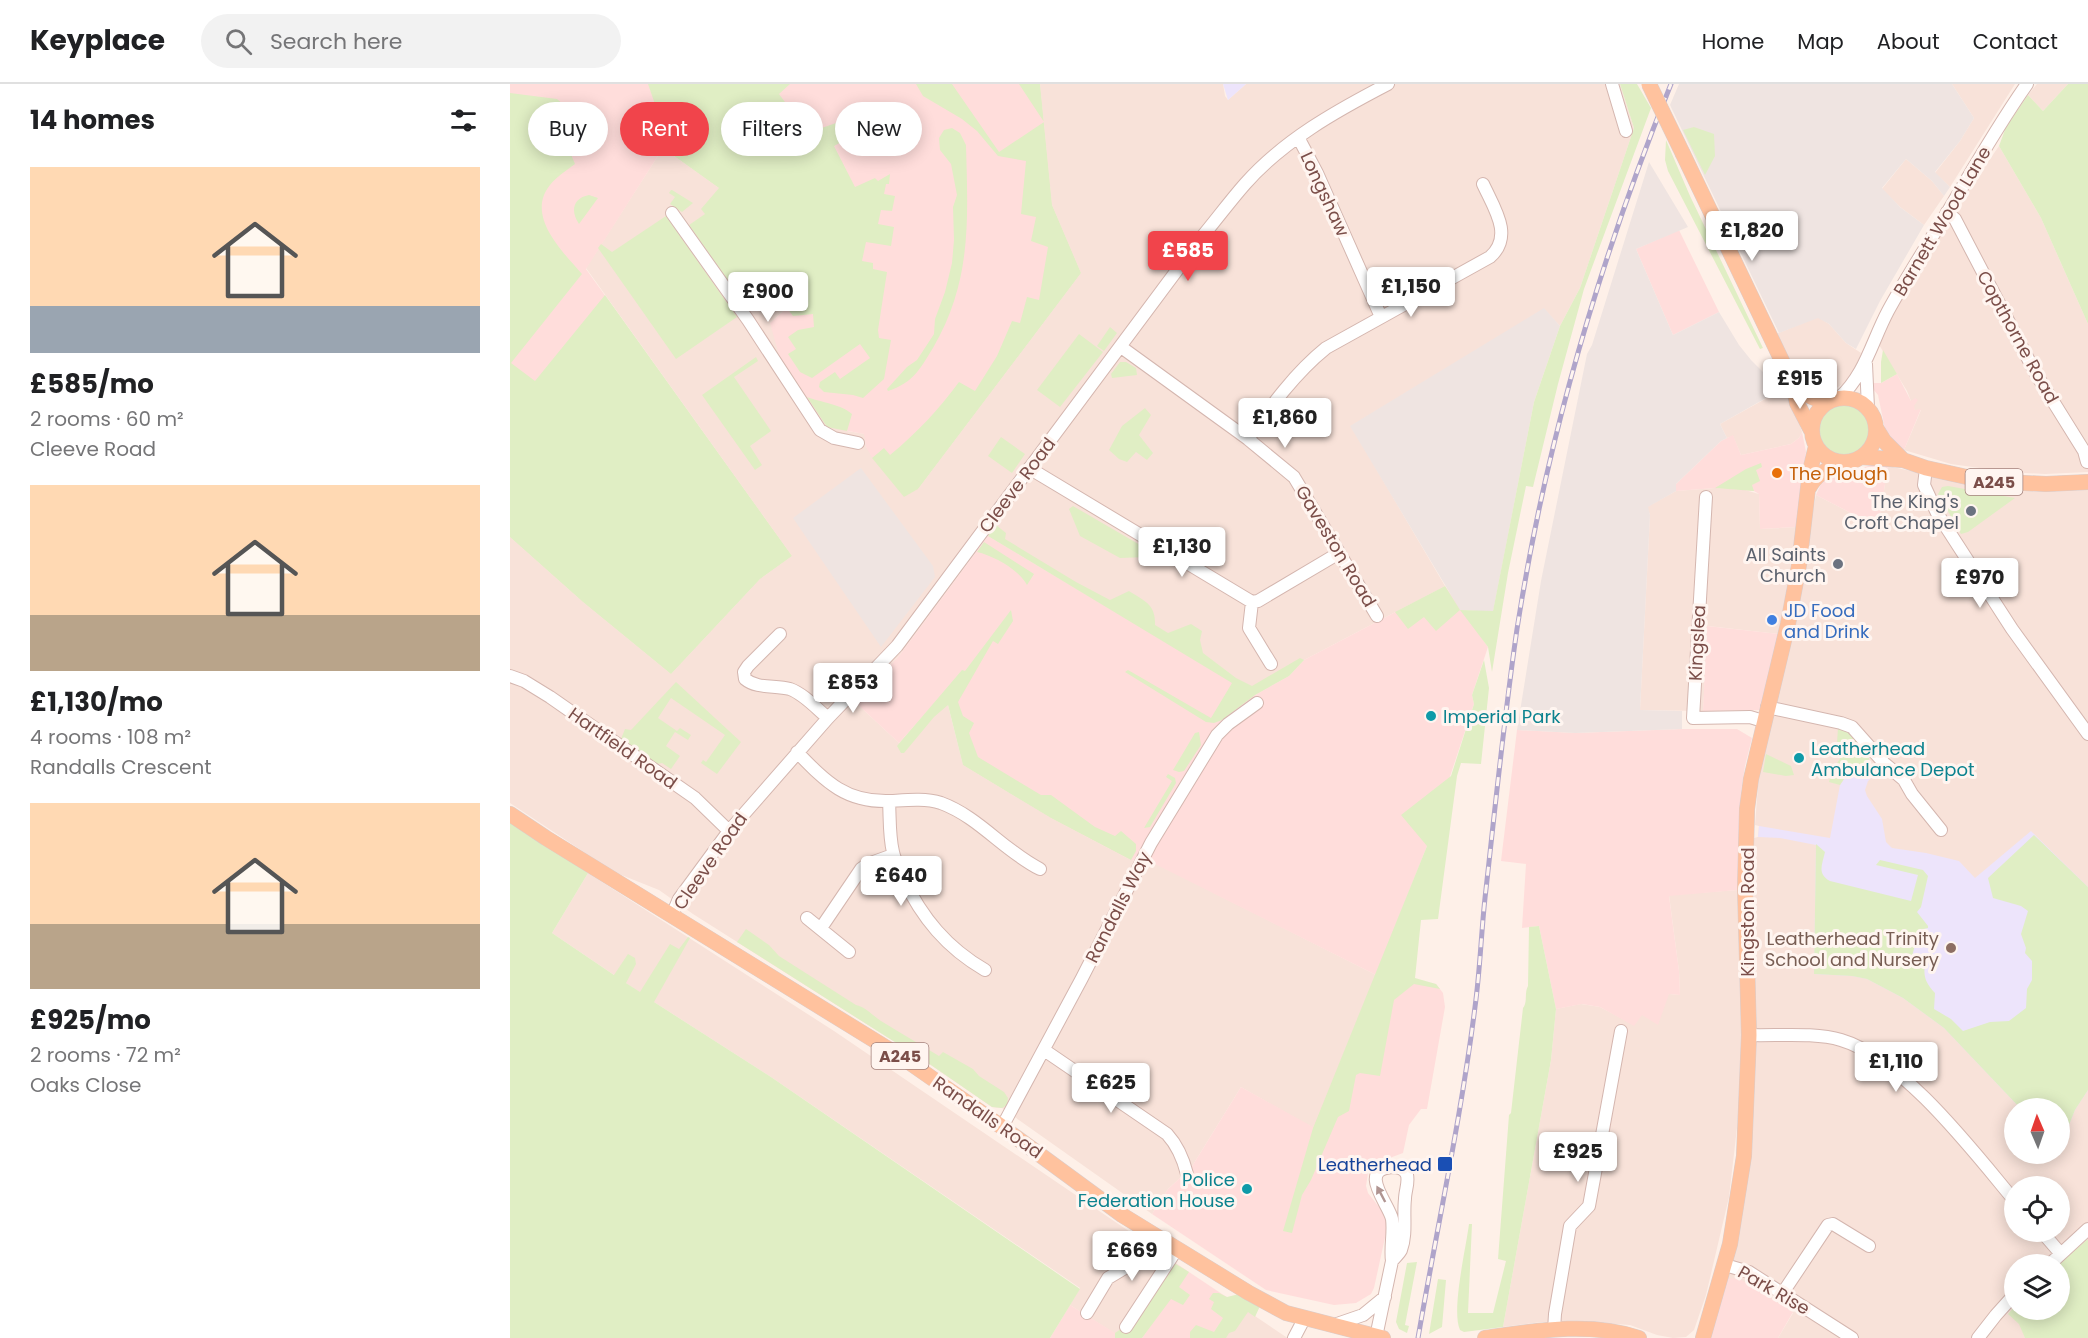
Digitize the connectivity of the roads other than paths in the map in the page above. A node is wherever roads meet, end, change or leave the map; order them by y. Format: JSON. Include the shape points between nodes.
{"nodes":[{"id":1,"x":1388,"y":84,"type":"edge"},
{"id":2,"x":1612,"y":84,"type":"edge"},
{"id":3,"x":1649,"y":84,"type":"edge"},
{"id":4,"x":2027,"y":84,"type":"edge"},
{"id":5,"x":1626,"y":131,"type":"dead end"},
{"id":6,"x":1298,"y":137,"type":"junction"},
{"id":7,"x":1483,"y":184,"type":"dead end"},
{"id":8,"x":1947,"y":212,"type":"junction"},
{"id":9,"x":672,"y":213,"type":"dead end"},
{"id":10,"x":1381,"y":317,"type":"junction"},
{"id":11,"x":1121,"y":348,"type":"junction"},
{"id":12,"x":1866,"y":362,"type":"junction"},
{"id":13,"x":1792,"y":384,"type":"junction"},
{"id":14,"x":1832,"y":401,"type":"junction"},
{"id":15,"x":1868,"y":408,"type":"junction"},
{"id":16,"x":1876,"y":428,"type":"junction"},
{"id":17,"x":1811,"y":430,"type":"junction"},
{"id":18,"x":1248,"y":439,"type":"junction"},
{"id":19,"x":858,"y":443,"type":"dead end"},
{"id":20,"x":1816,"y":446,"type":"junction"},
{"id":21,"x":1861,"y":457,"type":"junction"},
{"id":22,"x":1903,"y":460,"type":"junction"},
{"id":23,"x":1841,"y":462,"type":"junction"},
{"id":24,"x":2087,"y":462,"type":"edge"},
{"id":25,"x":1029,"y":468,"type":"junction"},
{"id":26,"x":1926,"y":468,"type":"junction"},
{"id":27,"x":2088,"y":482,"type":"edge"},
{"id":28,"x":1809,"y":488,"type":"junction"},
{"id":29,"x":1706,"y":497,"type":"dead end"},
{"id":30,"x":1339,"y":554,"type":"junction"},
{"id":31,"x":1252,"y":602,"type":"junction"},
{"id":32,"x":1377,"y":616,"type":"dead end"},
{"id":33,"x":780,"y":634,"type":"dead end"},
{"id":34,"x":1271,"y":664,"type":"dead end"},
{"id":35,"x":510,"y":675,"type":"edge"},
{"id":36,"x":1257,"y":703,"type":"dead end"},
{"id":37,"x":1765,"y":714,"type":"junction"},
{"id":38,"x":828,"y":718,"type":"junction"},
{"id":39,"x":2088,"y":734,"type":"edge"},
{"id":40,"x":797,"y":752,"type":"junction"},
{"id":41,"x":889,"y":801,"type":"junction"},
{"id":42,"x":510,"y":814,"type":"edge"},
{"id":43,"x":1941,"y":830,"type":"dead end"},
{"id":44,"x":729,"y":831,"type":"junction"},
{"id":45,"x":893,"y":855,"type":"junction"},
{"id":46,"x":1040,"y":869,"type":"dead end"},
{"id":47,"x":672,"y":915,"type":"junction"},
{"id":48,"x":807,"y":918,"type":"dead end"},
{"id":49,"x":821,"y":928,"type":"junction"},
{"id":50,"x":849,"y":952,"type":"dead end"},
{"id":51,"x":985,"y":970,"type":"dead end"},
{"id":52,"x":1621,"y":1031,"type":"dead end"},
{"id":53,"x":1749,"y":1035,"type":"junction"},
{"id":54,"x":1044,"y":1050,"type":"junction"},
{"id":55,"x":1002,"y":1126,"type":"junction"},
{"id":56,"x":1187,"y":1174,"type":"dead end"},
{"id":57,"x":2004,"y":1189,"type":"edge"},
{"id":58,"x":2088,"y":1229,"type":"edge"},
{"id":59,"x":1151,"y":1233,"type":"junction"},
{"id":60,"x":2051,"y":1242,"type":"edge"},
{"id":61,"x":1869,"y":1246,"type":"dead end"},
{"id":62,"x":1176,"y":1249,"type":"junction"},
{"id":63,"x":2061,"y":1254,"type":"joint"},
{"id":64,"x":1392,"y":1261,"type":"junction"},
{"id":65,"x":1725,"y":1265,"type":"junction"},
{"id":66,"x":1782,"y":1294,"type":"junction"},
{"id":67,"x":1385,"y":1297,"type":"junction"},
{"id":68,"x":2004,"y":1306,"type":"edge"},
{"id":69,"x":1087,"y":1313,"type":"dead end"},
{"id":70,"x":1304,"y":1319,"type":"junction"},
{"id":71,"x":1330,"y":1326,"type":"junction"},
{"id":72,"x":1126,"y":1327,"type":"dead end"},
{"id":73,"x":1554,"y":1330,"type":"junction"},
{"id":74,"x":1350,"y":1334,"type":"edge"},
{"id":75,"x":1702,"y":1336,"type":"edge"},
{"id":76,"x":1981,"y":1337,"type":"edge"},
{"id":77,"x":1294,"y":1338,"type":"edge"},
{"id":78,"x":1378,"y":1338,"type":"edge"},
{"id":79,"x":1485,"y":1338,"type":"edge"},
{"id":80,"x":1639,"y":1338,"type":"edge"},
{"id":81,"x":1852,"y":1338,"type":"edge"}],
"edges":[{"from":1,"to":6,"type":"street","name":"Cleeve Road"},
{"from":2,"to":5,"type":"street"},
{"from":3,"to":13,"type":"main road","bridge":true},
{"from":4,"to":8,"type":"street","name":"Barnett Wood Lane"},
{"from":6,"to":10,"type":"street","name":"Longshaw"},
{"from":6,"to":11,"type":"street","name":"Cleeve Road","via":[[1246,183]]},
{"from":7,"to":10,"type":"street","via":[[1503,232],[1496,252]]},
{"from":8,"to":12,"type":"street","name":"Barnett Wood Lane","via":[[1888,311]]},
{"from":8,"to":24,"type":"street","name":"Copthorne Road"},
{"from":9,"to":19,"type":"street","via":[[820,430],[834,438]]},
{"from":10,"to":18,"type":"street","via":[[1306,364]]},
{"from":11,"to":18,"type":"street","name":"Gaveston Road"},
{"from":11,"to":25,"type":"street","name":"Cleeve Road"},
{"from":12,"to":14,"type":"street","name":"Barnett Wood Lane","via":[[1855,381]]},
{"from":12,"to":15,"type":"street","name":"Barnett Wood Lane"},
{"from":13,"to":14,"type":"main road","via":[[1807,395]]},
{"from":13,"to":17,"type":"main road"},
{"from":14,"to":15,"type":"main road","via":[[1854,399]]},
{"from":14,"to":17,"type":"main road","via":[[1815,415]]},
{"from":15,"to":16,"type":"main road"},
{"from":16,"to":21,"type":"main road","via":[[1873,445]]},
{"from":16,"to":22,"type":"main road","number":"A245"},
{"from":17,"to":20,"type":"main road"},
{"from":18,"to":30,"type":"street","name":"Gaveston Road","via":[[1294,477]]},
{"from":20,"to":23,"type":"main road","via":[[1831,460]]},
{"from":20,"to":28,"type":"main road","name":"Kingston Road"},
{"from":21,"to":22,"type":"main road","number":"A245"},
{"from":21,"to":23,"type":"main road"},
{"from":22,"to":26,"type":"main road","number":"A245"},
{"from":23,"to":28,"type":"main road","via":[[1820,474]]},
{"from":25,"to":31,"type":"street"},
{"from":25,"to":38,"type":"street","name":"Cleeve Road","via":[[897,646]]},
{"from":26,"to":27,"type":"main road","number":"A245","via":[[2005,483]]},
{"from":26,"to":39,"type":"street","via":[[1924,484],[1937,513],[2012,629]]},
{"from":28,"to":37,"type":"main road","name":"Kingston Road","via":[[1795,589]]},
{"from":29,"to":37,"type":"street","name":"Kingslea","via":[[1693,718]]},
{"from":30,"to":31,"type":"street"},
{"from":30,"to":32,"type":"street","name":"Gaveston Road"},
{"from":31,"to":34,"type":"street","via":[[1249,628]]},
{"from":33,"to":38,"type":"street","via":[[748,666],[745,679],[755,685],[792,690]]},
{"from":35,"to":44,"type":"street","name":"Hartfield Road","via":[[550,697],[695,798]]},
{"from":36,"to":54,"type":"street","name":"Randalls Way","via":[[1217,735],[1176,801]]},
{"from":37,"to":43,"type":"street","via":[[1852,727],[1904,780]]},
{"from":37,"to":53,"type":"main road","name":"Kingston Road","via":[[1747,809]]},
{"from":38,"to":40,"type":"street","name":"Cleeve Road"},
{"from":40,"to":41,"type":"street","via":[[842,792],[855,798]]},
{"from":40,"to":44,"type":"street","name":"Cleeve Road"},
{"from":41,"to":45,"type":"street"},
{"from":41,"to":46,"type":"street","via":[[940,803],[968,817],[1012,853]]},
{"from":42,"to":47,"type":"main road","name":"Randalls Road","number":"A245"},
{"from":44,"to":47,"type":"street","name":"Cleeve Road","via":[[679,899]]},
{"from":45,"to":49,"type":"street","via":[[861,869]]},
{"from":45,"to":51,"type":"street","via":[[915,901],[936,932],[964,958]]},
{"from":47,"to":55,"type":"main road","name":"Randalls Road","number":"A245","via":[[903,1058]]},
{"from":48,"to":49,"type":"street"},
{"from":49,"to":50,"type":"street"},
{"from":52,"to":73,"type":"street","via":[[1589,1206],[1570,1226]]},
{"from":53,"to":57,"type":"street","via":[[1838,1039],[1870,1053],[1917,1091]]},
{"from":53,"to":65,"type":"main road","name":"Kingston Road","via":[[1744,1156]]},
{"from":54,"to":55,"type":"street","name":"Randalls Way"},
{"from":54,"to":56,"type":"street","via":[[1167,1134],[1179,1149]]},
{"from":55,"to":59,"type":"main road","name":"Randalls Road","number":"A245"},
{"from":58,"to":63,"type":"street"},
{"from":59,"to":62,"type":"main road","name":"Randalls Road","number":"A245"},
{"from":59,"to":69,"type":"street","via":[[1128,1266],[1108,1278]]},
{"from":60,"to":63,"type":"street"},
{"from":61,"to":66,"type":"street","via":[[1833,1224],[1828,1225]]},
{"from":62,"to":70,"type":"main road","name":"Randalls Road","number":"A245","via":[[1272,1306]]},
{"from":62,"to":72,"type":"street"},
{"from":64,"to":64,"type":"street","one_way":true,"via":[[1392,1218],[1375,1183],[1381,1171],[1396,1167],[1403,1170],[1408,1182],[1400,1251]]},
{"from":64,"to":67,"type":"street"},
{"from":65,"to":66,"type":"street","name":"Park Rise","via":[[1749,1272]]},
{"from":65,"to":75,"type":"main road","name":"Kingston Road"},
{"from":66,"to":81,"type":"street","name":"Park Rise"},
{"from":67,"to":71,"type":"street","via":[[1358,1317]]},
{"from":67,"to":78,"type":"street"},
{"from":68,"to":76,"type":"street"},
{"from":70,"to":71,"type":"main road","name":"Randalls Road","number":"A245"},
{"from":70,"to":77,"type":"street"},
{"from":71,"to":74,"type":"main road","name":"Randalls Road","number":"A245"},
{"from":73,"to":79,"type":"main road"},
{"from":73,"to":80,"type":"main road","via":[[1610,1331]]},
{"from":74,"to":78,"type":"main road","name":"Randalls Road","number":"A245"}]}
